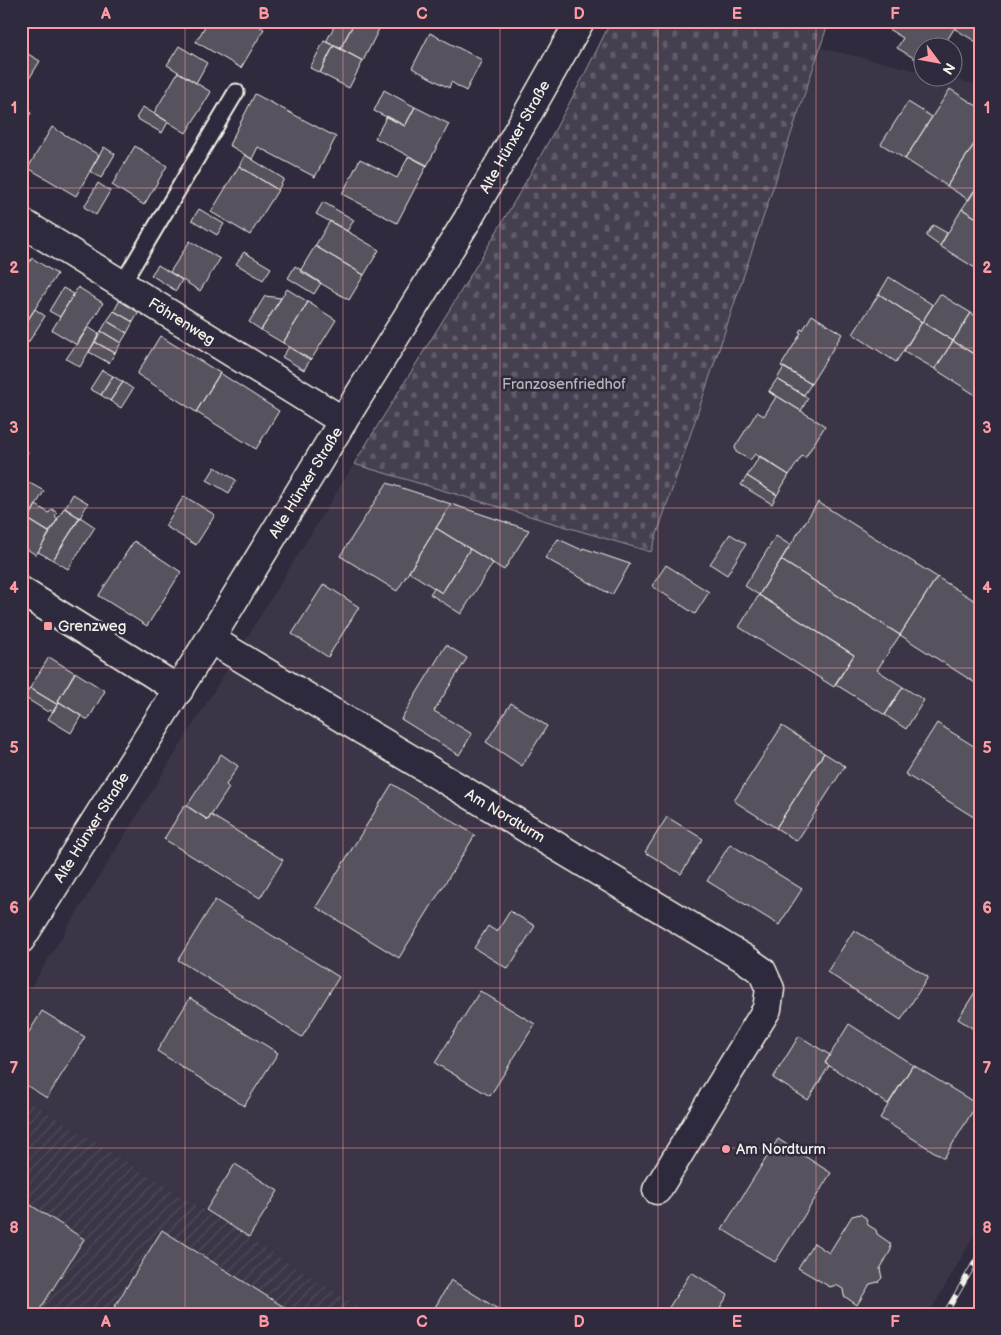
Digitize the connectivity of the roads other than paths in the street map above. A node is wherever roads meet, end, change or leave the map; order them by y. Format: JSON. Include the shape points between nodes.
{"nodes":[{"id":1,"x":580,"y":21,"type":"edge"},
{"id":2,"x":236,"y":92,"type":"dead end"},
{"id":3,"x":21,"y":222,"type":"edge"},
{"id":4,"x":122,"y":284,"type":"junction"},
{"id":5,"x":343,"y":421,"type":"junction"},
{"id":6,"x":21,"y":591,"type":"edge"},
{"id":7,"x":210,"y":639,"type":"junction"},
{"id":8,"x":179,"y":690,"type":"junction"},
{"id":9,"x":21,"y":939,"type":"edge"},
{"id":10,"x":657,"y":1190,"type":"dead end"}],
"edges":[{"from":1,"to":5,"type":"street","name":"Alte Hünxer Straße","via":[[468,219]]},
{"from":2,"to":4,"type":"lane"},
{"from":3,"to":4,"type":"street","name":"Föhrenweg"},
{"from":4,"to":5,"type":"street","name":"Föhrenweg"},
{"from":5,"to":7,"type":"street","name":"Alte Hünxer Straße"},
{"from":6,"to":8,"type":"street"},
{"from":7,"to":8,"type":"street","name":"Alte Hünxer Straße"},
{"from":7,"to":10,"type":"street","name":"Am Nordturm","via":[[762,972],[770,989],[767,1009]]},
{"from":8,"to":9,"type":"street","name":"Alte Hünxer Straße"}]}
